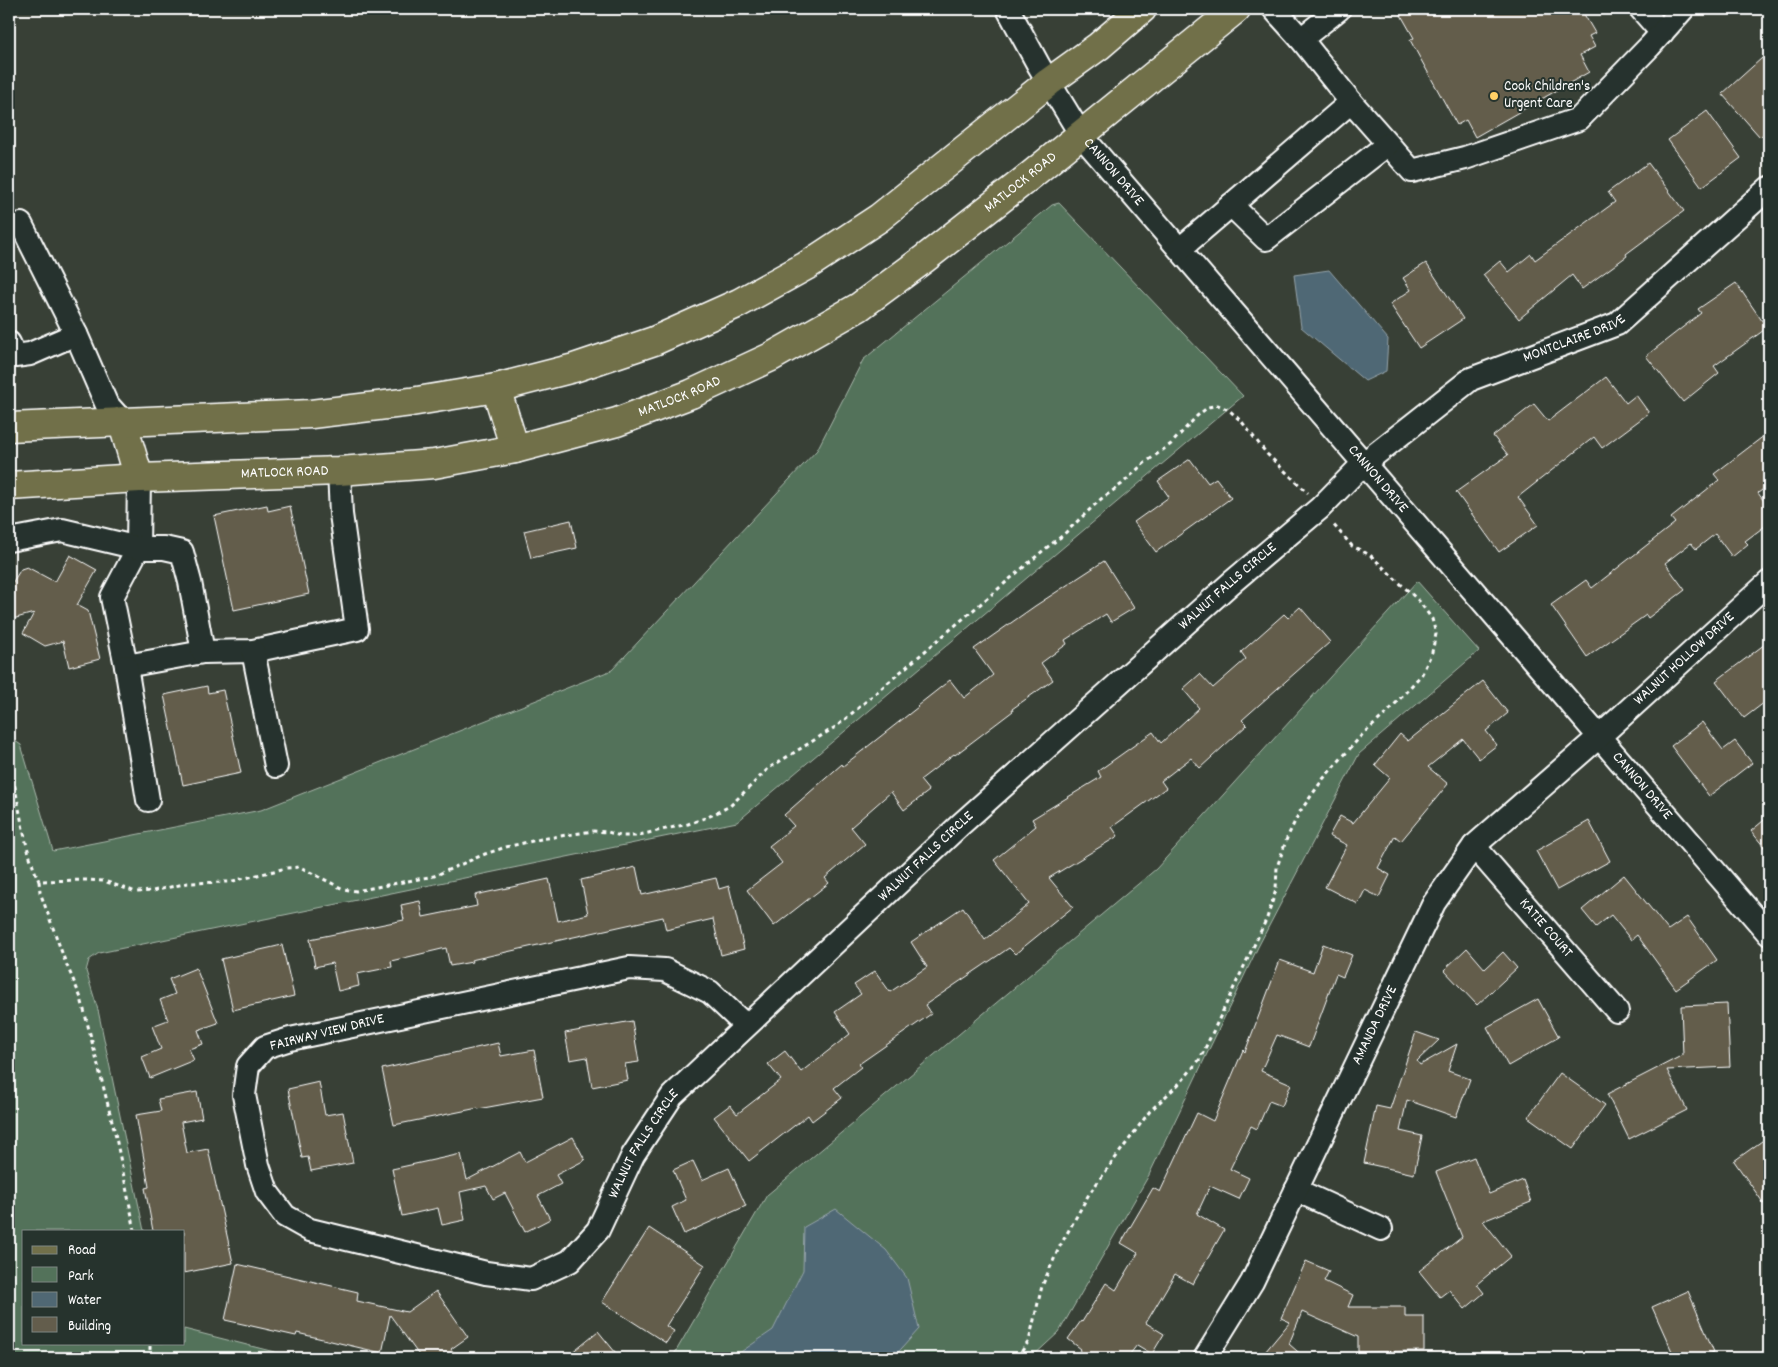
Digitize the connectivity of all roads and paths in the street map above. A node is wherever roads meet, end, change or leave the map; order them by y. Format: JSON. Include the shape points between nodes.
{"nodes":[{"id":1,"x":1008,"y":9,"type":"edge"},
{"id":2,"x":1142,"y":9,"type":"edge"},
{"id":3,"x":1236,"y":9,"type":"edge"},
{"id":4,"x":1274,"y":9,"type":"edge"},
{"id":5,"x":1339,"y":9,"type":"edge"},
{"id":6,"x":1641,"y":9,"type":"edge"},
{"id":7,"x":1683,"y":9,"type":"edge"},
{"id":8,"x":1662,"y":33,"type":"junction"},
{"id":9,"x":1301,"y":39,"type":"junction"},
{"id":10,"x":1049,"y":82,"type":"junction"},
{"id":11,"x":1351,"y":102,"type":"junction"},
{"id":12,"x":1081,"y":135,"type":"junction"},
{"id":13,"x":1388,"y":144,"type":"junction"},
{"id":14,"x":1769,"y":188,"type":"edge"},
{"id":15,"x":1231,"y":205,"type":"junction"},
{"id":16,"x":9,"y":226,"type":"edge"},
{"id":17,"x":1180,"y":249,"type":"junction"},
{"id":18,"x":76,"y":334,"type":"junction"},
{"id":19,"x":9,"y":343,"type":"edge"},
{"id":20,"x":496,"y":388,"type":"junction"},
{"id":21,"x":122,"y":421,"type":"junction"},
{"id":22,"x":9,"y":427,"type":"edge"},
{"id":23,"x":515,"y":449,"type":"junction"},
{"id":24,"x":1363,"y":464,"type":"junction"},
{"id":25,"x":339,"y":471,"type":"junction"},
{"id":26,"x":139,"y":478,"type":"junction"},
{"id":27,"x":9,"y":486,"type":"edge"},
{"id":28,"x":1320,"y":508,"type":"junction"},
{"id":29,"x":9,"y":540,"type":"edge"},
{"id":30,"x":138,"y":548,"type":"junction"},
{"id":31,"x":1769,"y":582,"type":"edge"},
{"id":32,"x":253,"y":651,"type":"junction"},
{"id":33,"x":203,"y":652,"type":"junction"},
{"id":34,"x":126,"y":666,"type":"junction"},
{"id":35,"x":1600,"y":736,"type":"junction"},
{"id":36,"x":9,"y":762,"type":"edge"},
{"id":37,"x":276,"y":766,"type":"dead end"},
{"id":38,"x":148,"y":800,"type":"dead end"},
{"id":39,"x":1474,"y":846,"type":"junction"},
{"id":40,"x":38,"y":881,"type":"junction"},
{"id":41,"x":1769,"y":934,"type":"edge"},
{"id":42,"x":1616,"y":1012,"type":"dead end"},
{"id":43,"x":745,"y":1025,"type":"junction"},
{"id":44,"x":1296,"y":1190,"type":"junction"},
{"id":45,"x":1381,"y":1229,"type":"dead end"},
{"id":46,"x":135,"y":1230,"type":"edge"},
{"id":47,"x":531,"y":1279,"type":"joint"},
{"id":48,"x":150,"y":1344,"type":"edge"},
{"id":49,"x":150,"y":1358,"type":"edge"},
{"id":50,"x":1017,"y":1358,"type":"edge"},
{"id":51,"x":1205,"y":1358,"type":"edge"}],
"edges":[{"from":1,"to":10,"type":"street","name":"CANNON DRIVE"},
{"from":2,"to":10,"type":"main road","via":[[1099,46]]},
{"from":3,"to":12,"type":"main road","name":"MATLOCK ROAD"},
{"from":4,"to":9,"type":"street"},
{"from":5,"to":9,"type":"street"},
{"from":6,"to":8,"type":"street"},
{"from":7,"to":8,"type":"street"},
{"from":8,"to":13,"type":"street","via":[[1578,119],[1465,158],[1412,171]]},
{"from":9,"to":11,"type":"street"},
{"from":10,"to":12,"type":"street","name":"CANNON DRIVE"},
{"from":10,"to":20,"type":"main road","via":[[879,218],[806,266],[739,303],[654,341],[574,368]]},
{"from":11,"to":13,"type":"street"},
{"from":11,"to":15,"type":"street"},
{"from":12,"to":17,"type":"street","name":"CANNON DRIVE"},
{"from":12,"to":23,"type":"main road","name":"MATLOCK ROAD","via":[[924,260],[859,307],[771,357],[691,394],[617,422]]},
{"from":13,"to":15,"type":"street","via":[[1266,240]]},
{"from":14,"to":24,"type":"street","name":"MONTCLAIRE DRIVE","via":[[1617,324],[1471,379]]},
{"from":15,"to":17,"type":"street"},
{"from":16,"to":18,"type":"street","via":[[21,224]]},
{"from":17,"to":24,"type":"street","name":"CANNON DRIVE"},
{"from":18,"to":19,"type":"street","via":[[30,354],[16,356]]},
{"from":18,"to":21,"type":"street","via":[[106,403]]},
{"from":20,"to":21,"type":"main road","via":[[311,414]]},
{"from":20,"to":23,"type":"main road"},
{"from":21,"to":22,"type":"main road"},
{"from":21,"to":26,"type":"main road"},
{"from":23,"to":25,"type":"main road","name":"MATLOCK ROAD","via":[[434,464]]},
{"from":24,"to":28,"type":"street","name":"WALNUT FALLS CIRCLE"},
{"from":24,"to":35,"type":"street","name":"CANNON DRIVE"},
{"from":25,"to":26,"type":"main road","name":"MATLOCK ROAD"},
{"from":25,"to":32,"type":"street","via":[[341,514],[358,629]]},
{"from":26,"to":27,"type":"main road","name":"MATLOCK ROAD"},
{"from":26,"to":30,"type":"street"},
{"from":28,"to":40,"type":"path","via":[[1302,486],[1267,454],[1230,410],[1218,405],[1208,407],[1171,444],[1101,499],[1062,536],[837,726],[769,768],[730,806],[708,817],[635,836],[593,831],[540,838],[485,854],[434,876],[363,891],[343,888],[300,867],[229,882],[188,883],[136,892],[104,881]]},
{"from":28,"to":43,"type":"street","name":"WALNUT FALLS CIRCLE","via":[[960,825]]},
{"from":28,"to":50,"type":"path","via":[[1352,546],[1370,555],[1419,601],[1434,626],[1436,634],[1432,652],[1422,674],[1361,736],[1323,779],[1299,813],[1277,866],[1276,890],[1267,918],[1200,1059],[1150,1111],[1089,1194],[1048,1271],[1029,1342]]},
{"from":29,"to":30,"type":"street","via":[[62,530]]},
{"from":30,"to":33,"type":"street","via":[[182,552]]},
{"from":30,"to":34,"type":"street","via":[[112,597]]},
{"from":31,"to":35,"type":"street","name":"WALNUT HOLLOW DRIVE"},
{"from":32,"to":33,"type":"street"},
{"from":32,"to":37,"type":"street"},
{"from":33,"to":34,"type":"street"},
{"from":34,"to":38,"type":"street"},
{"from":35,"to":39,"type":"street","name":"AMANDA DRIVE"},
{"from":35,"to":41,"type":"street","name":"CANNON DRIVE"},
{"from":36,"to":40,"type":"path"},
{"from":39,"to":42,"type":"street","name":"KATIE COURT"},
{"from":39,"to":44,"type":"street","name":"AMANDA DRIVE","via":[[1434,903]]},
{"from":40,"to":46,"type":"path","via":[[84,1006]]},
{"from":43,"to":47,"type":"street","name":"WALNUT FALLS CIRCLE","via":[[672,1096],[633,1155],[598,1230],[570,1261]]},
{"from":43,"to":47,"type":"street","name":"FAIRWAY VIEW DRIVE","via":[[710,992],[665,970],[629,968],[290,1039],[265,1047],[248,1066],[244,1095],[258,1165],[267,1192],[285,1216],[310,1230],[486,1273]]},
{"from":44,"to":45,"type":"street"},
{"from":44,"to":51,"type":"street","name":"AMANDA DRIVE","via":[[1252,1282]]},
{"from":48,"to":49,"type":"path"}]}
